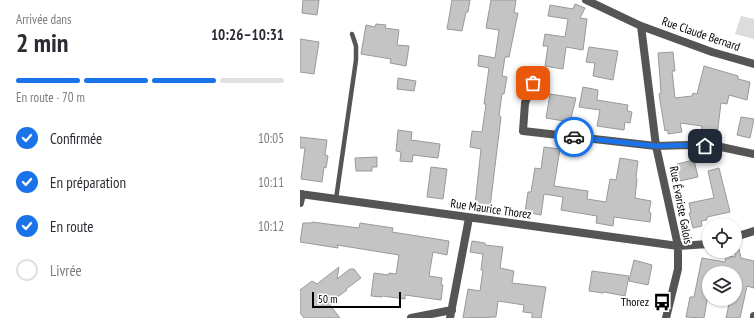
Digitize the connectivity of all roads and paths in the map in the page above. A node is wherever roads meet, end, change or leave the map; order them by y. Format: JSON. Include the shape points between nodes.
{"nodes":[{"id":1,"x":586,"y":0,"type":"edge"},
{"id":2,"x":640,"y":26,"type":"junction"},
{"id":3,"x":352,"y":34,"type":"dead end"},
{"id":4,"x":754,"y":64,"type":"edge"},
{"id":5,"x":533,"y":83,"type":"dead end"},
{"id":6,"x":656,"y":146,"type":"junction"},
{"id":7,"x":754,"y":154,"type":"edge"},
{"id":8,"x":301,"y":194,"type":"edge"},
{"id":9,"x":336,"y":199,"type":"junction"},
{"id":10,"x":300,"y":204,"type":"edge"},
{"id":11,"x":469,"y":218,"type":"junction"},
{"id":12,"x":754,"y":231,"type":"edge"},
{"id":13,"x":742,"y":235,"type":"edge"},
{"id":14,"x":702,"y":244,"type":"edge"},
{"id":15,"x":678,"y":246,"type":"junction"},
{"id":16,"x":451,"y":314,"type":"edge"},
{"id":17,"x":411,"y":318,"type":"edge"},
{"id":18,"x":666,"y":318,"type":"edge"}],
"edges":[{"from":1,"to":2,"type":"street","name":"Rue Claude Bernard"},
{"from":2,"to":4,"type":"street","name":"Rue Claude Bernard"},
{"from":2,"to":6,"type":"street","name":"Rue Évariste Galois"},
{"from":3,"to":9,"type":"lane","via":[[356,46],[356,60]]},
{"from":5,"to":6,"type":"street","via":[[525,103],[523,131]]},
{"from":6,"to":7,"type":"street","via":[[721,147]]},
{"from":6,"to":15,"type":"street","name":"Rue Évariste Galois"},
{"from":8,"to":9,"type":"street","name":"Rue Maurice Thorez"},
{"from":8,"to":10,"type":"street"},
{"from":9,"to":11,"type":"street","name":"Rue Maurice Thorez"},
{"from":11,"to":15,"type":"street","name":"Rue Maurice Thorez"},
{"from":11,"to":16,"type":"street"},
{"from":12,"to":13,"type":"street"},
{"from":14,"to":15,"type":"street","name":"Rue Maurice Thorez"},
{"from":15,"to":18,"type":"street","name":"Rue Évariste Galois","via":[[678,269]]},
{"from":16,"to":17,"type":"street"}]}
